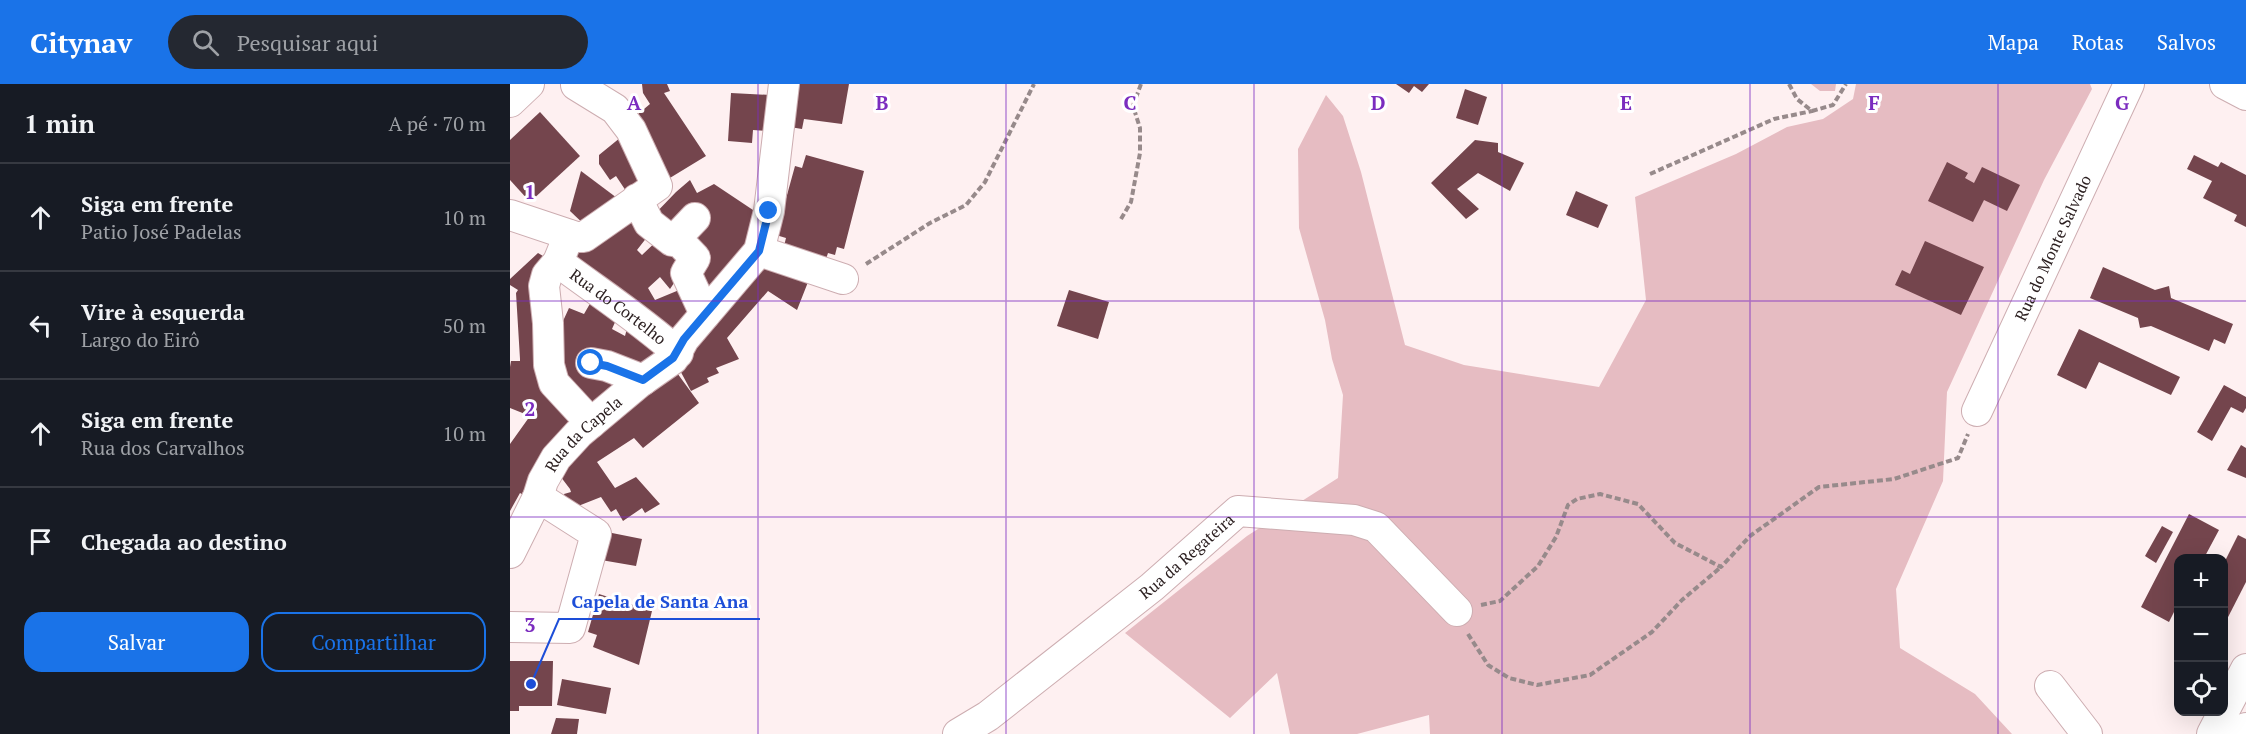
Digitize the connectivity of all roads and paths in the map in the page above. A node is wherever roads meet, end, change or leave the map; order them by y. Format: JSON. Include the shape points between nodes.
{"nodes":[{"id":1,"x":529,"y":84,"type":"edge"},
{"id":2,"x":784,"y":84,"type":"edge"},
{"id":3,"x":1034,"y":84,"type":"edge"},
{"id":4,"x":1141,"y":84,"type":"edge"},
{"id":5,"x":1788,"y":84,"type":"edge"},
{"id":6,"x":1846,"y":84,"type":"edge"},
{"id":7,"x":2129,"y":84,"type":"edge"},
{"id":8,"x":2225,"y":84,"type":"edge"},
{"id":9,"x":576,"y":85,"type":"edge"},
{"id":10,"x":2246,"y":95,"type":"edge"},
{"id":11,"x":510,"y":102,"type":"edge"},
{"id":12,"x":1812,"y":111,"type":"junction"},
{"id":13,"x":1650,"y":174,"type":"dead end"},
{"id":14,"x":632,"y":203,"type":"junction"},
{"id":15,"x":510,"y":215,"type":"edge"},
{"id":16,"x":1121,"y":219,"type":"dead end"},
{"id":17,"x":569,"y":234,"type":"junction"},
{"id":18,"x":759,"y":251,"type":"junction"},
{"id":19,"x":558,"y":262,"type":"junction"},
{"id":20,"x":843,"y":279,"type":"joint"},
{"id":21,"x":705,"y":314,"type":"junction"},
{"id":22,"x":678,"y":353,"type":"junction"},
{"id":23,"x":591,"y":363,"type":"dead end"},
{"id":24,"x":643,"y":380,"type":"junction"},
{"id":25,"x":1977,"y":411,"type":"joint"},
{"id":26,"x":591,"y":423,"type":"junction"},
{"id":27,"x":538,"y":497,"type":"junction"},
{"id":28,"x":510,"y":553,"type":"edge"},
{"id":29,"x":1721,"y":567,"type":"junction"},
{"id":30,"x":1457,"y":611,"type":"junction"},
{"id":31,"x":510,"y":627,"type":"edge"},
{"id":32,"x":2246,"y":669,"type":"edge"},
{"id":33,"x":2050,"y":686,"type":"dead end"},
{"id":34,"x":2246,"y":728,"type":"edge"},
{"id":35,"x":958,"y":734,"type":"edge"},
{"id":36,"x":2087,"y":734,"type":"edge"},
{"id":37,"x":2212,"y":734,"type":"edge"},
{"id":38,"x":2231,"y":734,"type":"edge"}],
"edges":[{"from":1,"to":11,"type":"street"},
{"from":2,"to":18,"type":"street","via":[[769,211]]},
{"from":3,"to":20,"type":"path","via":[[985,182],[966,205],[930,223]]},
{"from":4,"to":16,"type":"path","via":[[1133,106],[1140,128],[1138,161],[1131,202]]},
{"from":5,"to":12,"type":"path","via":[[1797,99]]},
{"from":6,"to":12,"type":"path","via":[[1833,105]]},
{"from":7,"to":25,"type":"street","name":"Rua do Monte Salvado"},
{"from":8,"to":10,"type":"street"},
{"from":9,"to":14,"type":"street","via":[[615,109],[631,130],[657,186]]},
{"from":12,"to":13,"type":"path","via":[[1774,119]]},
{"from":14,"to":17,"type":"street","via":[[584,237]]},
{"from":14,"to":21,"type":"street","via":[[649,223],[695,258],[686,273]]},
{"from":15,"to":17,"type":"street"},
{"from":17,"to":19,"type":"street"},
{"from":18,"to":20,"type":"street"},
{"from":18,"to":21,"type":"street"},
{"from":19,"to":22,"type":"street","name":"Rua do Cortelho","via":[[650,328]]},
{"from":19,"to":26,"type":"street","via":[[544,286],[550,376]]},
{"from":21,"to":22,"type":"street","via":[[684,339]]},
{"from":22,"to":24,"type":"street","name":"Rua da Capela"},
{"from":23,"to":24,"type":"street"},
{"from":24,"to":26,"type":"street","name":"Rua da Capela"},
{"from":25,"to":29,"type":"path","via":[[1958,458],[1894,478],[1819,487],[1750,536]]},
{"from":26,"to":27,"type":"street","name":"Rua da Capela","via":[[556,458]]},
{"from":27,"to":28,"type":"street","name":"Rua da Capela"},
{"from":27,"to":31,"type":"street","via":[[596,534],[570,628]]},
{"from":29,"to":30,"type":"path","via":[[1652,632],[1590,675],[1537,685],[1509,678],[1488,665]]},
{"from":29,"to":30,"type":"path","via":[[1675,543],[1638,504],[1600,494],[1568,505],[1556,537],[1538,566],[1500,601]]},
{"from":30,"to":35,"type":"street","name":"Rua da Regateira","via":[[1376,527],[1354,520],[1238,511],[1152,587],[988,716]]},
{"from":32,"to":37,"type":"street"},
{"from":33,"to":36,"type":"street"},
{"from":34,"to":38,"type":"street"}]}
